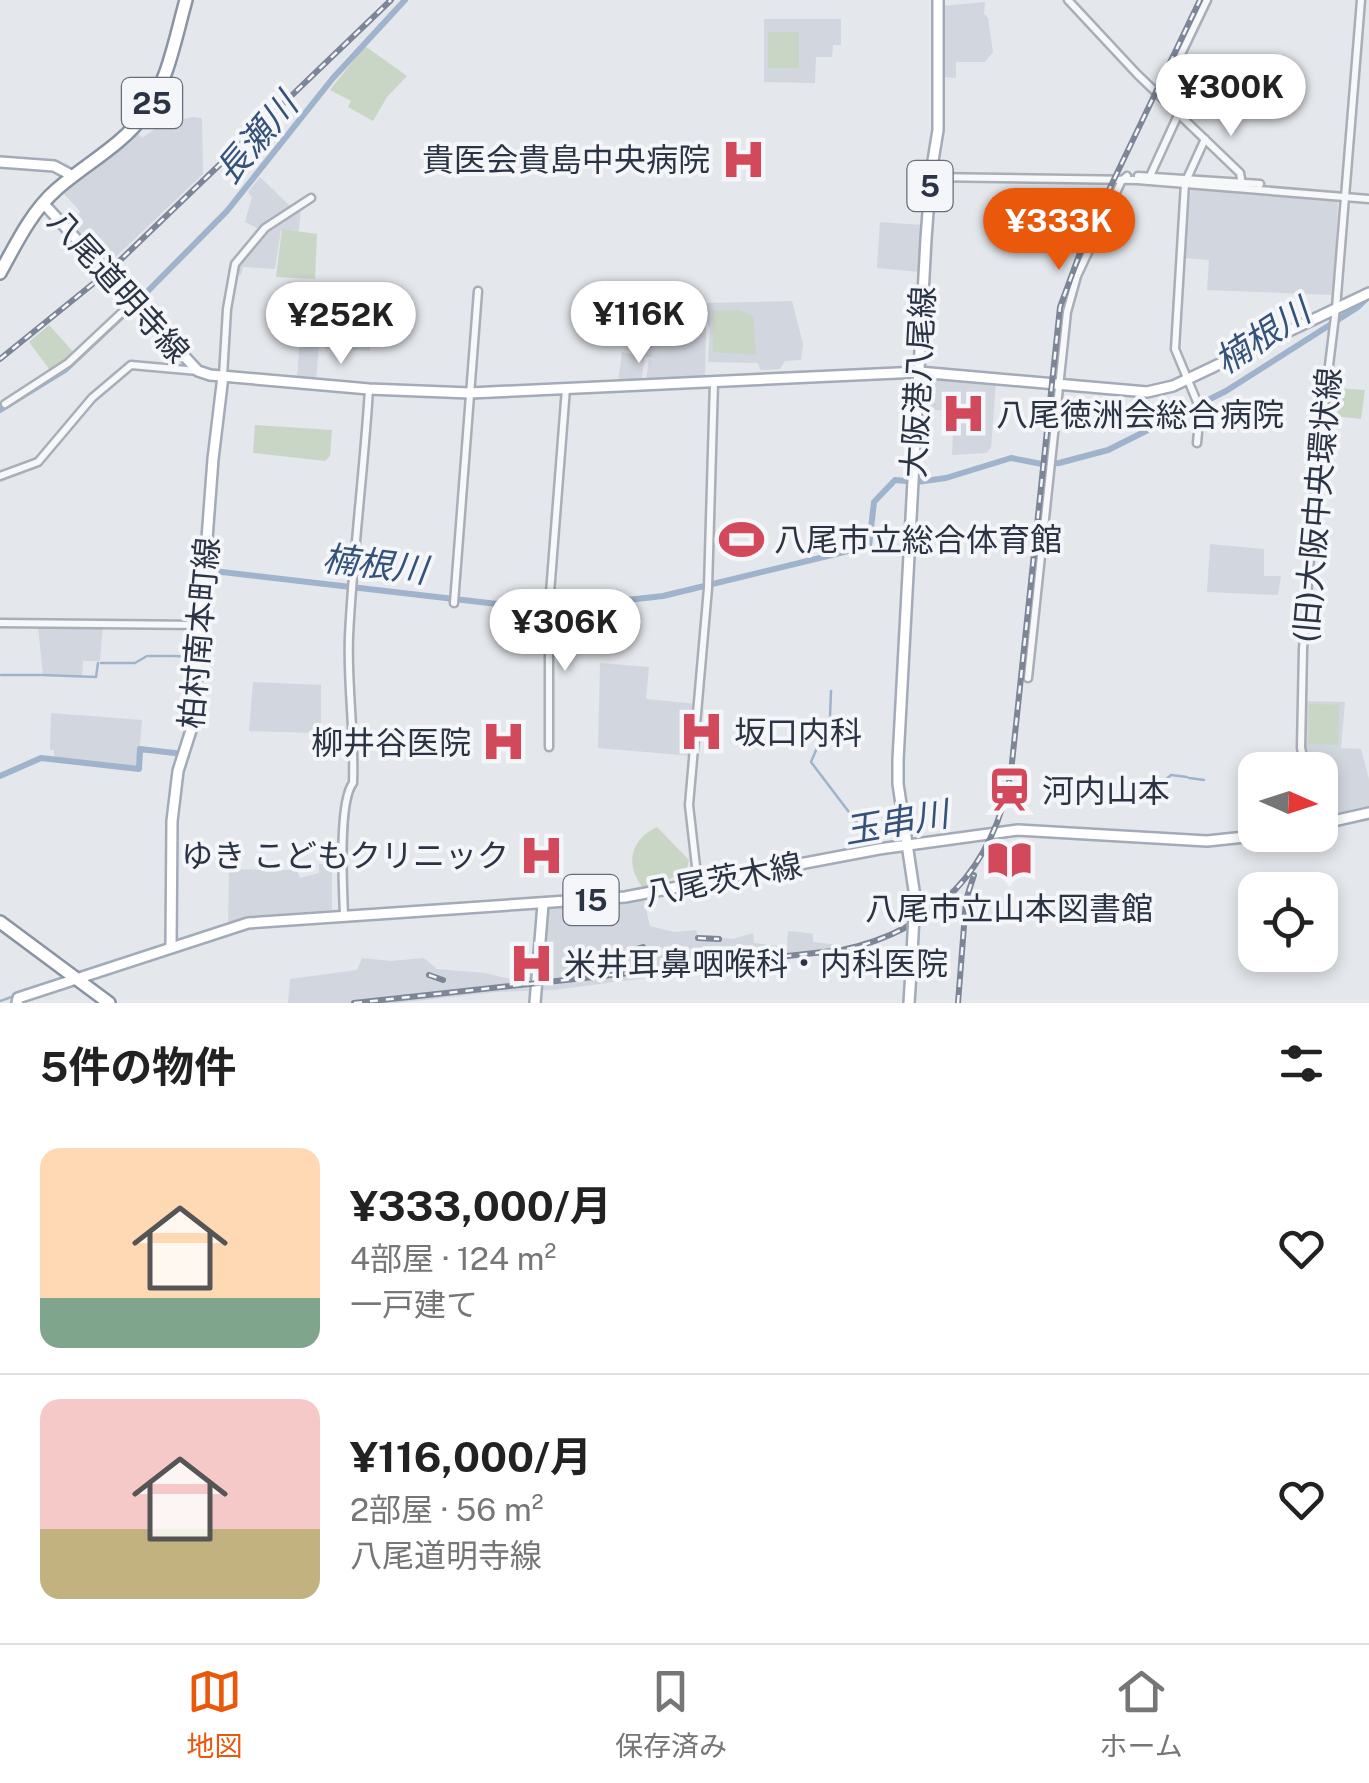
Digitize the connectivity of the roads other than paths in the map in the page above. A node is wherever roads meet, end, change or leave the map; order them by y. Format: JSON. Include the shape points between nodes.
{"nodes":[{"id":1,"x":186,"y":0,"type":"edge"},
{"id":2,"x":938,"y":0,"type":"edge"},
{"id":3,"x":1068,"y":0,"type":"edge"},
{"id":4,"x":1207,"y":0,"type":"edge"},
{"id":5,"x":1361,"y":0,"type":"edge"},
{"id":6,"x":1161,"y":96,"type":"junction"},
{"id":7,"x":1178,"y":114,"type":"junction"},
{"id":8,"x":1205,"y":139,"type":"junction"},
{"id":9,"x":0,"y":162,"type":"edge"},
{"id":10,"x":931,"y":175,"type":"junction"},
{"id":11,"x":74,"y":176,"type":"junction"},
{"id":12,"x":1150,"y":177,"type":"junction"},
{"id":13,"x":1124,"y":178,"type":"junction"},
{"id":14,"x":1186,"y":181,"type":"junction"},
{"id":15,"x":1242,"y":184,"type":"junction"},
{"id":16,"x":1345,"y":197,"type":"junction"},
{"id":17,"x":311,"y":198,"type":"dead end"},
{"id":18,"x":1369,"y":199,"type":"edge"},
{"id":19,"x":43,"y":203,"type":"junction"},
{"id":20,"x":0,"y":273,"type":"edge"},
{"id":21,"x":478,"y":292,"type":"dead end"},
{"id":22,"x":1368,"y":293,"type":"edge"},
{"id":23,"x":132,"y":302,"type":"junction"},
{"id":24,"x":1336,"y":313,"type":"junction"},
{"id":25,"x":198,"y":371,"type":"junction"},
{"id":26,"x":919,"y":372,"type":"junction"},
{"id":27,"x":224,"y":376,"type":"junction"},
{"id":28,"x":1186,"y":380,"type":"junction"},
{"id":29,"x":714,"y":382,"type":"junction"},
{"id":30,"x":1058,"y":382,"type":"junction"},
{"id":31,"x":566,"y":388,"type":"junction"},
{"id":32,"x":369,"y":389,"type":"junction"},
{"id":33,"x":470,"y":393,"type":"junction"},
{"id":34,"x":5,"y":404,"type":"dead end"},
{"id":35,"x":1197,"y":443,"type":"dead end"},
{"id":36,"x":0,"y":476,"type":"edge"},
{"id":37,"x":453,"y":600,"type":"dead end"},
{"id":38,"x":0,"y":623,"type":"edge"},
{"id":39,"x":202,"y":625,"type":"junction"},
{"id":40,"x":1028,"y":678,"type":"dead end"},
{"id":41,"x":549,"y":747,"type":"dead end"},
{"id":42,"x":1301,"y":752,"type":"edge"},
{"id":43,"x":1369,"y":813,"type":"edge"},
{"id":44,"x":1338,"y":819,"type":"edge"},
{"id":45,"x":1238,"y":838,"type":"edge"},
{"id":46,"x":907,"y":843,"type":"junction"},
{"id":47,"x":698,"y":881,"type":"junction"},
{"id":48,"x":543,"y":904,"type":"junction"},
{"id":49,"x":344,"y":914,"type":"junction"},
{"id":50,"x":0,"y":925,"type":"edge"},
{"id":51,"x":172,"y":947,"type":"junction"},
{"id":52,"x":76,"y":982,"type":"junction"},
{"id":53,"x":17,"y":1001,"type":"edge"},
{"id":54,"x":5,"y":1003,"type":"edge"},
{"id":55,"x":101,"y":1003,"type":"edge"},
{"id":56,"x":109,"y":1003,"type":"edge"},
{"id":57,"x":536,"y":1003,"type":"edge"},
{"id":58,"x":909,"y":1003,"type":"edge"}],
"edges":[{"from":1,"to":11,"type":"highway","number":"25","via":[[151,104],[119,141]]},
{"from":2,"to":10,"type":"main road","name":"大阪港八尾線","number":"5","via":[[938,130]]},
{"from":3,"to":6,"type":"street"},
{"from":4,"to":6,"type":"street"},
{"from":5,"to":16,"type":"street","name":"(旧)大阪中央環状線"},
{"from":6,"to":7,"type":"street"},
{"from":7,"to":8,"type":"street"},
{"from":7,"to":12,"type":"street"},
{"from":8,"to":14,"type":"street"},
{"from":8,"to":15,"type":"street","via":[[1240,173]]},
{"from":9,"to":11,"type":"main road","name":"八尾道明寺線","via":[[54,166]]},
{"from":10,"to":13,"type":"street"},
{"from":10,"to":26,"type":"main road","name":"大阪港八尾線","number":"5"},
{"from":11,"to":19,"type":"highway","number":"25"},
{"from":12,"to":13,"type":"street"},
{"from":12,"to":14,"type":"street"},
{"from":13,"to":14,"type":"street"},
{"from":13,"to":30,"type":"street","via":[[1072,292]]},
{"from":14,"to":15,"type":"street"},
{"from":14,"to":28,"type":"street","via":[[1175,354]]},
{"from":15,"to":16,"type":"street"},
{"from":16,"to":18,"type":"street"},
{"from":16,"to":24,"type":"street","name":"(旧)大阪中央環状線"},
{"from":17,"to":27,"type":"street","via":[[265,228],[234,264]]},
{"from":19,"to":20,"type":"highway","number":"25"},
{"from":19,"to":23,"type":"main road","name":"八尾道明寺線"},
{"from":21,"to":33,"type":"street"},
{"from":22,"to":24,"type":"main road","name":"八尾道明寺線"},
{"from":23,"to":25,"type":"main road","name":"八尾道明寺線"},
{"from":23,"to":34,"type":"street","via":[[68,364]]},
{"from":24,"to":28,"type":"main road","name":"八尾道明寺線"},
{"from":24,"to":42,"type":"street","name":"(旧)大阪中央環状線","via":[[1317,464]]},
{"from":25,"to":27,"type":"main road","name":"八尾道明寺線"},
{"from":25,"to":36,"type":"street","via":[[132,365],[92,398],[38,462]]},
{"from":26,"to":29,"type":"main road","name":"八尾道明寺線"},
{"from":26,"to":30,"type":"main road","name":"八尾道明寺線"},
{"from":26,"to":46,"type":"main road","name":"大阪港八尾線","number":"5","via":[[898,760]]},
{"from":27,"to":32,"type":"main road","name":"八尾道明寺線"},
{"from":27,"to":39,"type":"main road","name":"柏村南本町線"},
{"from":28,"to":30,"type":"main road","name":"八尾道明寺線","via":[[1138,393]]},
{"from":28,"to":35,"type":"street","via":[[1198,405]]},
{"from":29,"to":31,"type":"main road","name":"八尾道明寺線"},
{"from":29,"to":47,"type":"street","via":[[708,588],[689,806]]},
{"from":30,"to":40,"type":"street"},
{"from":31,"to":33,"type":"main road","name":"八尾道明寺線"},
{"from":31,"to":41,"type":"street","via":[[549,607]]},
{"from":32,"to":33,"type":"main road","name":"八尾道明寺線"},
{"from":32,"to":49,"type":"street","via":[[353,587],[349,684],[355,736]]},
{"from":33,"to":37,"type":"street"},
{"from":38,"to":39,"type":"street"},
{"from":39,"to":51,"type":"main road","name":"柏村南本町線","via":[[192,730],[173,809]]},
{"from":43,"to":44,"type":"main road"},
{"from":45,"to":46,"type":"main road","name":"八尾茨木線","number":"15","via":[[1018,830]]},
{"from":46,"to":47,"type":"main road","name":"八尾茨木線","number":"15"},
{"from":46,"to":58,"type":"main road","name":"大阪港八尾線","number":"5","bridge":true,"via":[[915,897]]},
{"from":47,"to":48,"type":"main road","name":"八尾茨木線","number":"15","via":[[625,897]]},
{"from":48,"to":49,"type":"main road","name":"八尾茨木線","number":"15"},
{"from":48,"to":57,"type":"main road"},
{"from":49,"to":51,"type":"main road","name":"八尾茨木線","number":"15","via":[[248,923]]},
{"from":50,"to":52,"type":"highway"},
{"from":51,"to":52,"type":"main road","name":"八尾茨木線","number":"15"},
{"from":52,"to":53,"type":"main road","name":"八尾茨木線","number":"15"},
{"from":52,"to":55,"type":"highway"},
{"from":52,"to":56,"type":"highway"},
{"from":53,"to":54,"type":"street"}]}
